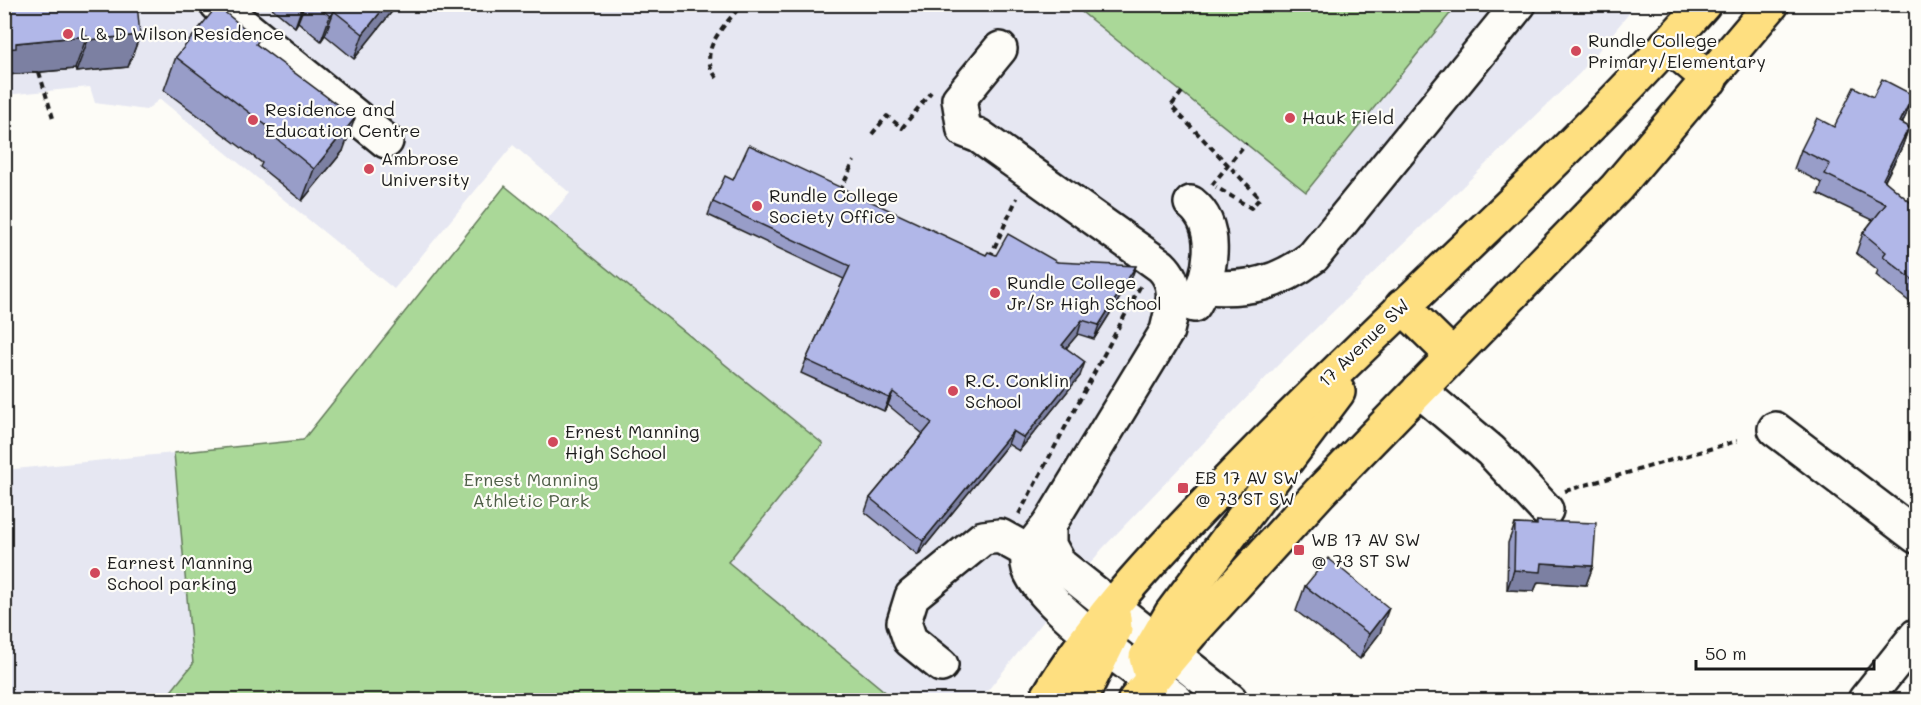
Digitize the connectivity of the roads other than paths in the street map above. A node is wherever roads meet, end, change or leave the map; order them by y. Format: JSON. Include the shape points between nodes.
{"nodes":[{"id":1,"x":217,"y":4,"type":"edge"},
{"id":2,"x":1519,"y":4,"type":"edge"},
{"id":3,"x":1704,"y":4,"type":"edge"},
{"id":4,"x":1772,"y":4,"type":"edge"},
{"id":5,"x":1667,"y":45,"type":"junction"},
{"id":6,"x":1000,"y":49,"type":"dead end"},
{"id":7,"x":1710,"y":80,"type":"junction"},
{"id":8,"x":386,"y":141,"type":"dead end"},
{"id":9,"x":1204,"y":192,"type":"road end"},
{"id":10,"x":1205,"y":287,"type":"junction"},
{"id":11,"x":1402,"y":306,"type":"junction"},
{"id":12,"x":1167,"y":331,"type":"junction"},
{"id":13,"x":1453,"y":356,"type":"junction"},
{"id":14,"x":1419,"y":390,"type":"junction"},
{"id":15,"x":1775,"y":429,"type":"dead end"},
{"id":16,"x":1554,"y":501,"type":"road end"},
{"id":17,"x":1049,"y":525,"type":"junction"},
{"id":18,"x":1917,"y":536,"type":"edge"},
{"id":19,"x":1029,"y":552,"type":"junction"},
{"id":20,"x":1113,"y":605,"type":"junction"},
{"id":21,"x":1917,"y":636,"type":"edge"},
{"id":22,"x":1099,"y":640,"type":"junction"},
{"id":23,"x":1164,"y":647,"type":"junction"},
{"id":24,"x":941,"y":665,"type":"dead end"},
{"id":25,"x":1154,"y":694,"type":"edge"},
{"id":26,"x":1046,"y":700,"type":"edge"},
{"id":27,"x":1080,"y":700,"type":"edge"},
{"id":28,"x":1230,"y":700,"type":"edge"},
{"id":29,"x":1865,"y":700,"type":"edge"}],
"edges":[{"from":1,"to":8,"type":"street"},
{"from":2,"to":10,"type":"street","via":[[1313,258],[1292,274],[1268,283],[1234,289]]},
{"from":3,"to":5,"type":"main road","name":"17 Avenue SW"},
{"from":4,"to":7,"type":"main road"},
{"from":5,"to":7,"type":"main road"},
{"from":5,"to":11,"type":"main road","name":"17 Avenue SW","via":[[1590,126]]},
{"from":6,"to":12,"type":"street","via":[[959,99],[964,130],[979,136],[1166,270],[1174,285]]},
{"from":7,"to":13,"type":"main road","via":[[1600,205]]},
{"from":9,"to":10,"type":"street","via":[[1204,216],[1209,228]]},
{"from":10,"to":12,"type":"street","via":[[1191,310]]},
{"from":11,"to":13,"type":"main road"},
{"from":11,"to":20,"type":"main road","name":"17 Avenue SW","via":[[1200,508]]},
{"from":11,"to":23,"type":"main road","via":[[1171,614]]},
{"from":12,"to":17,"type":"street"},
{"from":13,"to":14,"type":"main road"},
{"from":14,"to":16,"type":"street"},
{"from":14,"to":23,"type":"main road"},
{"from":15,"to":18,"type":"street"},
{"from":17,"to":19,"type":"street"},
{"from":17,"to":20,"type":"street","via":[[1049,545],[1060,565]]},
{"from":19,"to":22,"type":"street","via":[[1028,565],[1035,584],[1055,606]]},
{"from":19,"to":24,"type":"street","via":[[1000,536],[983,538],[912,596],[904,622],[910,640]]},
{"from":20,"to":22,"type":"main road","name":"17 Avenue SW"},
{"from":20,"to":23,"type":"street"},
{"from":21,"to":29,"type":"street"},
{"from":22,"to":25,"type":"street"},
{"from":22,"to":26,"type":"main road","name":"17 Avenue SW"},
{"from":22,"to":27,"type":"main road"},
{"from":23,"to":25,"type":"main road","via":[[1146,657]]},
{"from":23,"to":28,"type":"street"}]}
